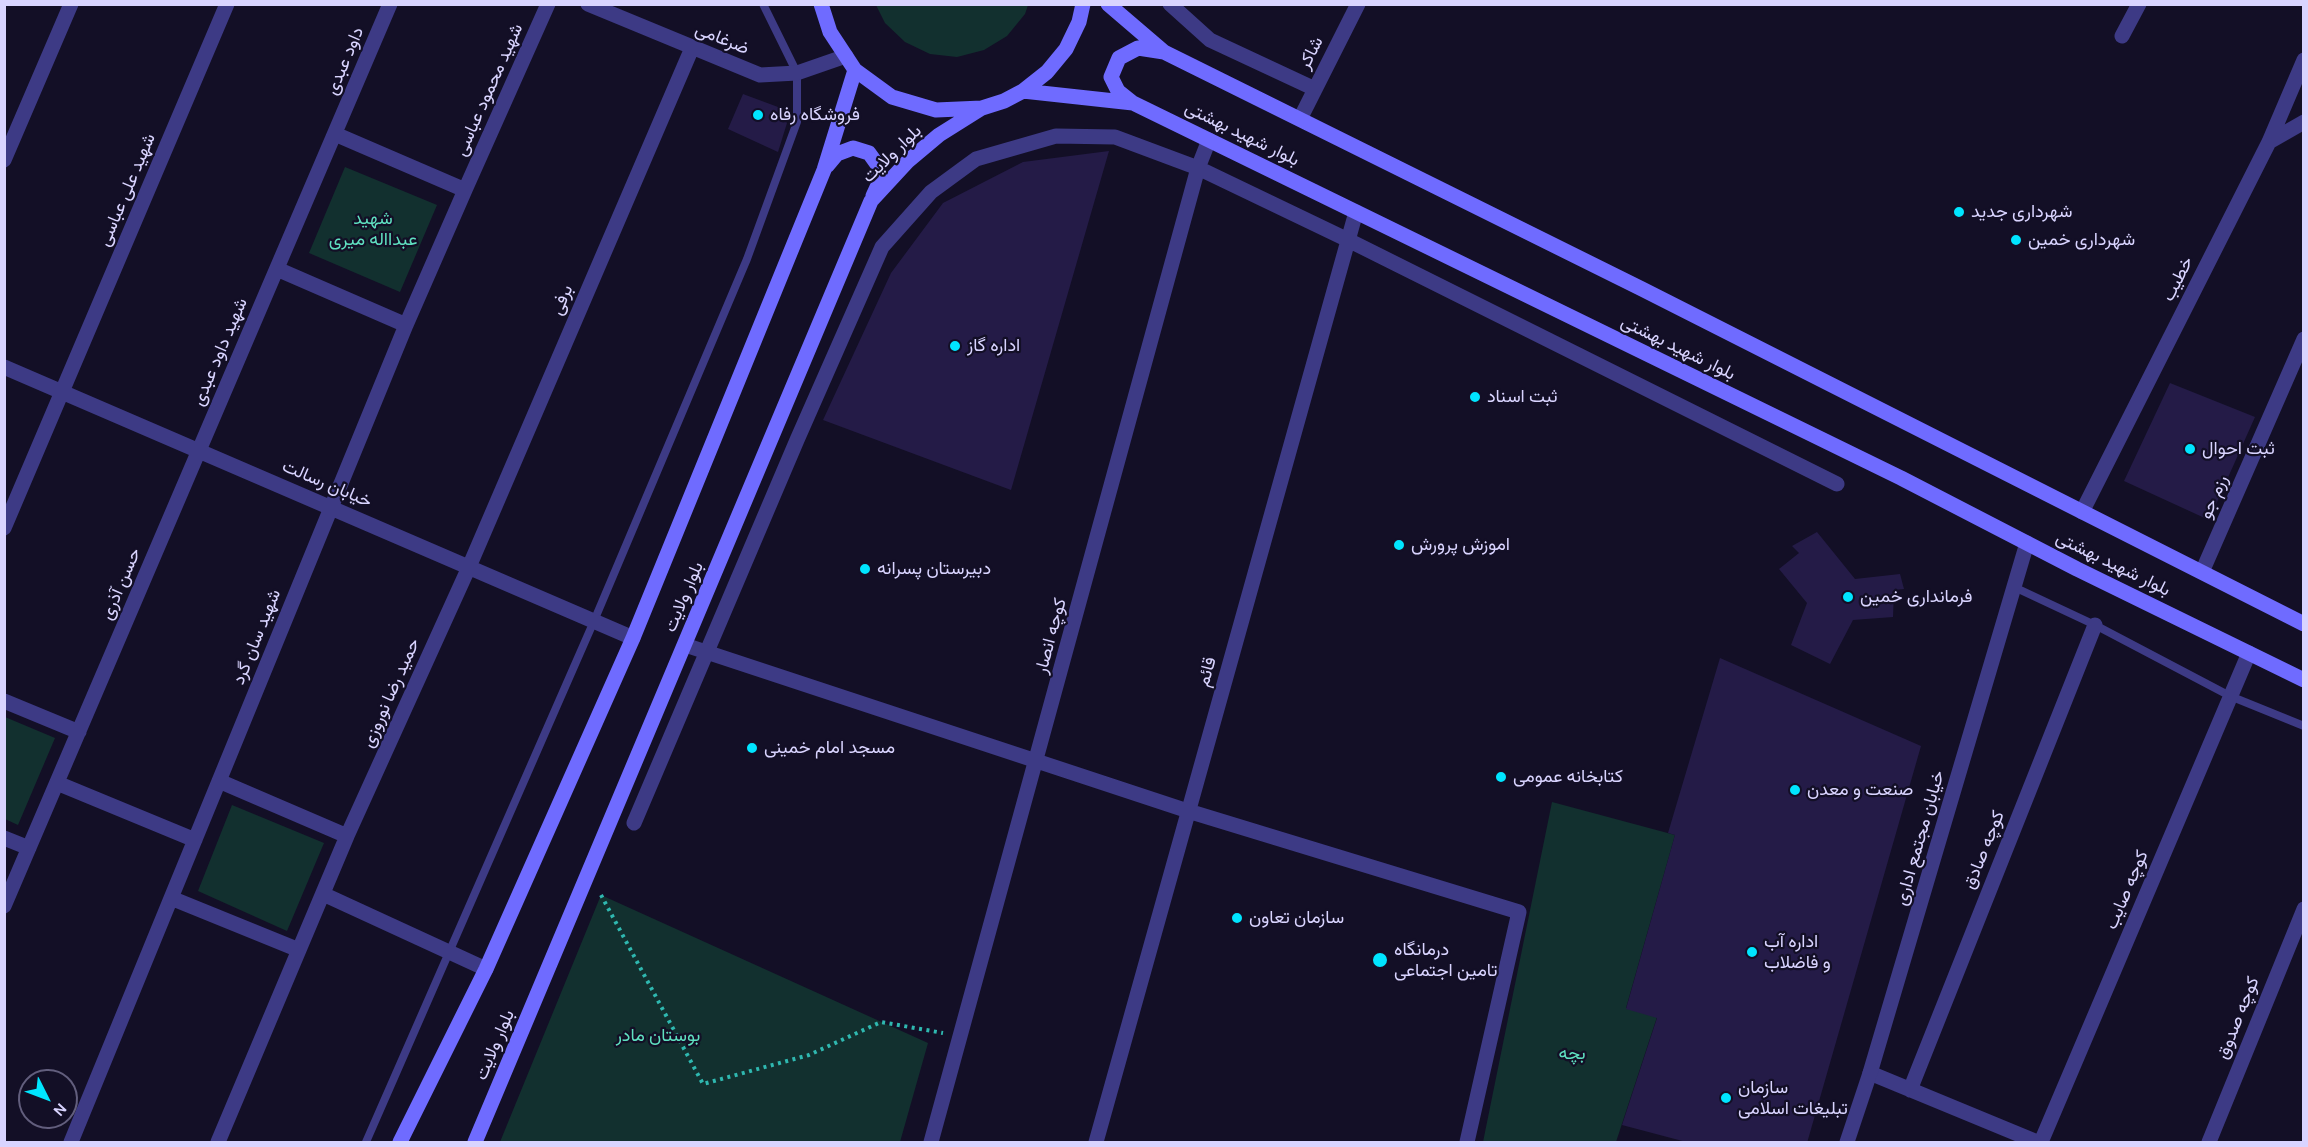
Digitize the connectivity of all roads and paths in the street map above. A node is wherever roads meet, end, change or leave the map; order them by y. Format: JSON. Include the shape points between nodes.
{"nodes":[{"id":1,"x":71,"y":4,"type":"edge"},
{"id":2,"x":227,"y":4,"type":"edge"},
{"id":3,"x":390,"y":4,"type":"edge"},
{"id":4,"x":548,"y":4,"type":"edge"},
{"id":5,"x":588,"y":4,"type":"edge"},
{"id":6,"x":763,"y":4,"type":"edge"},
{"id":7,"x":821,"y":4,"type":"edge"},
{"id":8,"x":1083,"y":4,"type":"edge"},
{"id":9,"x":1108,"y":4,"type":"edge"},
{"id":10,"x":1170,"y":4,"type":"edge"},
{"id":11,"x":1358,"y":4,"type":"edge"},
{"id":12,"x":2139,"y":4,"type":"edge"},
{"id":13,"x":2122,"y":36,"type":"dead end"},
{"id":14,"x":692,"y":48,"type":"junction"},
{"id":15,"x":1164,"y":52,"type":"junction"},
{"id":16,"x":846,"y":56,"type":"junction"},
{"id":17,"x":2304,"y":60,"type":"edge"},
{"id":18,"x":855,"y":70,"type":"junction"},
{"id":19,"x":797,"y":73,"type":"junction"},
{"id":20,"x":1315,"y":88,"type":"junction"},
{"id":21,"x":1023,"y":91,"type":"junction"},
{"id":22,"x":1133,"y":103,"type":"junction"},
{"id":23,"x":982,"y":108,"type":"junction"},
{"id":24,"x":1300,"y":119,"type":"junction"},
{"id":25,"x":2304,"y":122,"type":"edge"},
{"id":26,"x":335,"y":134,"type":"junction"},
{"id":27,"x":1209,"y":140,"type":"junction"},
{"id":28,"x":2269,"y":142,"type":"junction"},
{"id":29,"x":4,"y":160,"type":"edge"},
{"id":30,"x":1198,"y":168,"type":"junction"},
{"id":31,"x":824,"y":170,"type":"junction"},
{"id":32,"x":465,"y":190,"type":"junction"},
{"id":33,"x":871,"y":201,"type":"junction"},
{"id":34,"x":1356,"y":212,"type":"junction"},
{"id":35,"x":1346,"y":239,"type":"junction"},
{"id":36,"x":277,"y":269,"type":"junction"},
{"id":37,"x":406,"y":325,"type":"junction"},
{"id":38,"x":2304,"y":339,"type":"edge"},
{"id":39,"x":4,"y":367,"type":"edge"},
{"id":40,"x":63,"y":392,"type":"junction"},
{"id":41,"x":199,"y":451,"type":"junction"},
{"id":42,"x":1837,"y":484,"type":"dead end"},
{"id":43,"x":331,"y":508,"type":"junction"},
{"id":44,"x":2082,"y":512,"type":"junction"},
{"id":45,"x":4,"y":528,"type":"edge"},
{"id":46,"x":2027,"y":543,"type":"junction"},
{"id":47,"x":469,"y":567,"type":"junction"},
{"id":48,"x":2202,"y":572,"type":"junction"},
{"id":49,"x":2014,"y":587,"type":"junction"},
{"id":50,"x":594,"y":621,"type":"junction"},
{"id":51,"x":2304,"y":624,"type":"edge"},
{"id":52,"x":2095,"y":625,"type":"junction"},
{"id":53,"x":633,"y":638,"type":"junction"},
{"id":54,"x":685,"y":645,"type":"junction"},
{"id":55,"x":706,"y":652,"type":"junction"},
{"id":56,"x":2249,"y":653,"type":"junction"},
{"id":57,"x":2304,"y":680,"type":"edge"},
{"id":58,"x":2230,"y":696,"type":"junction"},
{"id":59,"x":4,"y":701,"type":"edge"},
{"id":60,"x":2304,"y":726,"type":"edge"},
{"id":61,"x":79,"y":732,"type":"junction"},
{"id":62,"x":1037,"y":761,"type":"junction"},
{"id":63,"x":219,"y":781,"type":"junction"},
{"id":64,"x":57,"y":783,"type":"junction"},
{"id":65,"x":1188,"y":811,"type":"junction"},
{"id":66,"x":634,"y":823,"type":"dead end"},
{"id":67,"x":347,"y":836,"type":"junction"},
{"id":68,"x":4,"y":838,"type":"edge"},
{"id":69,"x":195,"y":840,"type":"junction"},
{"id":70,"x":29,"y":848,"type":"junction"},
{"id":71,"x":323,"y":894,"type":"junction"},
{"id":72,"x":601,"y":895,"type":"dead end"},
{"id":73,"x":171,"y":897,"type":"junction"},
{"id":74,"x":4,"y":906,"type":"edge"},
{"id":75,"x":2304,"y":909,"type":"edge"},
{"id":76,"x":299,"y":950,"type":"junction"},
{"id":77,"x":450,"y":952,"type":"junction"},
{"id":78,"x":486,"y":969,"type":"junction"},
{"id":79,"x":960,"y":1037,"type":"junction"},
{"id":80,"x":1870,"y":1073,"type":"junction"},
{"id":81,"x":1910,"y":1090,"type":"junction"},
{"id":82,"x":2211,"y":1142,"type":"edge"},
{"id":83,"x":71,"y":1143,"type":"edge"},
{"id":84,"x":218,"y":1143,"type":"edge"},
{"id":85,"x":366,"y":1143,"type":"edge"},
{"id":86,"x":400,"y":1143,"type":"edge"},
{"id":87,"x":475,"y":1143,"type":"edge"},
{"id":88,"x":931,"y":1143,"type":"edge"},
{"id":89,"x":1096,"y":1143,"type":"edge"},
{"id":90,"x":1467,"y":1143,"type":"edge"},
{"id":91,"x":1847,"y":1143,"type":"edge"},
{"id":92,"x":2039,"y":1143,"type":"edge"}],
"edges":[{"from":1,"to":29,"type":"street"},
{"from":2,"to":40,"type":"street","name":"شهید علی عباسی"},
{"from":3,"to":26,"type":"street","name":"داود عبدی"},
{"from":4,"to":32,"type":"street","name":"شهید محمود عباسی"},
{"from":5,"to":14,"type":"street","name":"ضرغامی"},
{"from":6,"to":19,"type":"lane"},
{"from":7,"to":16,"type":"main road","via":[[830,32]]},
{"from":8,"to":21,"type":"main road","via":[[1066,49],[1047,72]]},
{"from":9,"to":15,"type":"main road","name":"بلوار شهید بهشتی"},
{"from":10,"to":20,"type":"street","via":[[1210,40]]},
{"from":11,"to":20,"type":"street","name":"شاکر"},
{"from":12,"to":13,"type":"street"},
{"from":14,"to":19,"type":"street","name":"ضرغامی","via":[[760,75]]},
{"from":14,"to":47,"type":"street","name":"برفی"},
{"from":15,"to":22,"type":"main road","via":[[1138,48],[1119,58],[1111,77],[1118,91]]},
{"from":15,"to":24,"type":"main road","name":"بلوار شهید بهشتی"},
{"from":16,"to":18,"type":"main road"},
{"from":16,"to":19,"type":"street","name":"ضرغامی"},
{"from":17,"to":28,"type":"street","name":"خطیب"},
{"from":18,"to":23,"type":"main road","via":[[892,97],[936,110]]},
{"from":18,"to":31,"type":"main road","name":"بلوار ولایت"},
{"from":19,"to":50,"type":"lane","via":[[797,122],[751,249]]},
{"from":20,"to":24,"type":"street","name":"شاکر"},
{"from":21,"to":22,"type":"main road","name":"بلوار شهید بهشتی"},
{"from":21,"to":23,"type":"main road"},
{"from":22,"to":27,"type":"main road","name":"بلوار شهید بهشتی"},
{"from":23,"to":33,"type":"main road","name":"بلوار ولایت","via":[[939,135]]},
{"from":24,"to":44,"type":"main road","name":"بلوار شهید بهشتی"},
{"from":25,"to":28,"type":"street"},
{"from":26,"to":32,"type":"street"},
{"from":26,"to":36,"type":"street","name":"داود عبدی"},
{"from":27,"to":30,"type":"street","name":"کوچه انصار"},
{"from":27,"to":34,"type":"main road","name":"بلوار شهید بهشتی"},
{"from":28,"to":44,"type":"street","name":"خطیب"},
{"from":30,"to":35,"type":"street"},
{"from":30,"to":55,"type":"street","via":[[1115,137],[1056,136],[976,159],[931,192],[882,247]]},
{"from":30,"to":62,"type":"street","name":"کوچه انصار"},
{"from":31,"to":33,"type":"main road","via":[[837,154],[853,148],[869,153],[879,167],[879,183]]},
{"from":31,"to":53,"type":"main road","name":"بلوار ولایت"},
{"from":32,"to":37,"type":"street","name":"شهید محمود عباسی"},
{"from":33,"to":54,"type":"main road","name":"بلوار ولایت"},
{"from":34,"to":35,"type":"street","name":"قائم"},
{"from":34,"to":46,"type":"main road","name":"بلوار شهید بهشتی"},
{"from":35,"to":42,"type":"street"},
{"from":35,"to":65,"type":"street","name":"قائم"},
{"from":36,"to":37,"type":"street"},
{"from":36,"to":41,"type":"street","name":"شهید داود عبدی"},
{"from":37,"to":43,"type":"street"},
{"from":38,"to":48,"type":"street","name":"رزم جو"},
{"from":39,"to":40,"type":"street","name":"خیابان رسالت"},
{"from":40,"to":41,"type":"street","name":"خیابان رسالت"},
{"from":40,"to":45,"type":"street","name":"شهید علی عباسی"},
{"from":41,"to":43,"type":"street","name":"خیابان رسالت"},
{"from":41,"to":61,"type":"street","name":"حسن آذری"},
{"from":43,"to":47,"type":"street","name":"خیابان رسالت"},
{"from":43,"to":63,"type":"street","name":"شهید سان گرد"},
{"from":44,"to":48,"type":"main road","name":"بلوار شهید بهشتی"},
{"from":46,"to":49,"type":"street","name":"خیابان مجتمع اداری"},
{"from":46,"to":56,"type":"main road","name":"بلوار شهید بهشتی"},
{"from":47,"to":50,"type":"street","name":"خیابان رسالت"},
{"from":47,"to":67,"type":"street","name":"حمید رضا نوروزی"},
{"from":48,"to":51,"type":"main road","name":"بلوار شهید بهشتی"},
{"from":49,"to":52,"type":"lane"},
{"from":49,"to":80,"type":"street","name":"خیابان مجتمع اداری"},
{"from":50,"to":53,"type":"street","name":"خیابان رسالت"},
{"from":50,"to":77,"type":"lane"},
{"from":52,"to":58,"type":"lane"},
{"from":52,"to":81,"type":"street","name":"کوچه صادق"},
{"from":53,"to":78,"type":"main road","name":"بلوار ولایت"},
{"from":54,"to":55,"type":"street"},
{"from":54,"to":87,"type":"main road","name":"بلوار ولایت"},
{"from":55,"to":62,"type":"street"},
{"from":55,"to":66,"type":"street"},
{"from":56,"to":57,"type":"main road","name":"بلوار شهید بهشتی"},
{"from":56,"to":58,"type":"street","name":"کوچه صایب"},
{"from":58,"to":60,"type":"lane"},
{"from":58,"to":92,"type":"street","name":"کوچه صایب"},
{"from":59,"to":61,"type":"street"},
{"from":61,"to":64,"type":"street","name":"حسن آذری"},
{"from":62,"to":65,"type":"street"},
{"from":62,"to":79,"type":"street","name":"کوچه انصار"},
{"from":63,"to":67,"type":"street"},
{"from":63,"to":69,"type":"street","name":"شهید سان گرد"},
{"from":64,"to":69,"type":"street"},
{"from":64,"to":70,"type":"street","name":"حسن آذری"},
{"from":65,"to":89,"type":"street","name":"قائم"},
{"from":65,"to":90,"type":"street","via":[[1519,912]]},
{"from":67,"to":71,"type":"street","name":"حمید رضا نوروزی"},
{"from":68,"to":70,"type":"street"},
{"from":69,"to":73,"type":"street","name":"شهید سان گرد"},
{"from":70,"to":74,"type":"street","name":"حسن آذری"},
{"from":71,"to":76,"type":"street","name":"حمید رضا نوروزی"},
{"from":71,"to":77,"type":"street"},
{"from":72,"to":79,"type":"path","via":[[703,1084],[809,1055],[881,1022]]},
{"from":73,"to":76,"type":"street"},
{"from":73,"to":83,"type":"street"},
{"from":75,"to":82,"type":"street","name":"کوچه صدوق"},
{"from":76,"to":84,"type":"street"},
{"from":77,"to":78,"type":"street"},
{"from":77,"to":85,"type":"lane"},
{"from":78,"to":86,"type":"main road","name":"بلوار ولایت"},
{"from":79,"to":88,"type":"street","name":"کوچه انصار"},
{"from":80,"to":81,"type":"street"},
{"from":80,"to":91,"type":"street","name":"خیابان مجتمع اداری"},
{"from":81,"to":92,"type":"street"}]}
